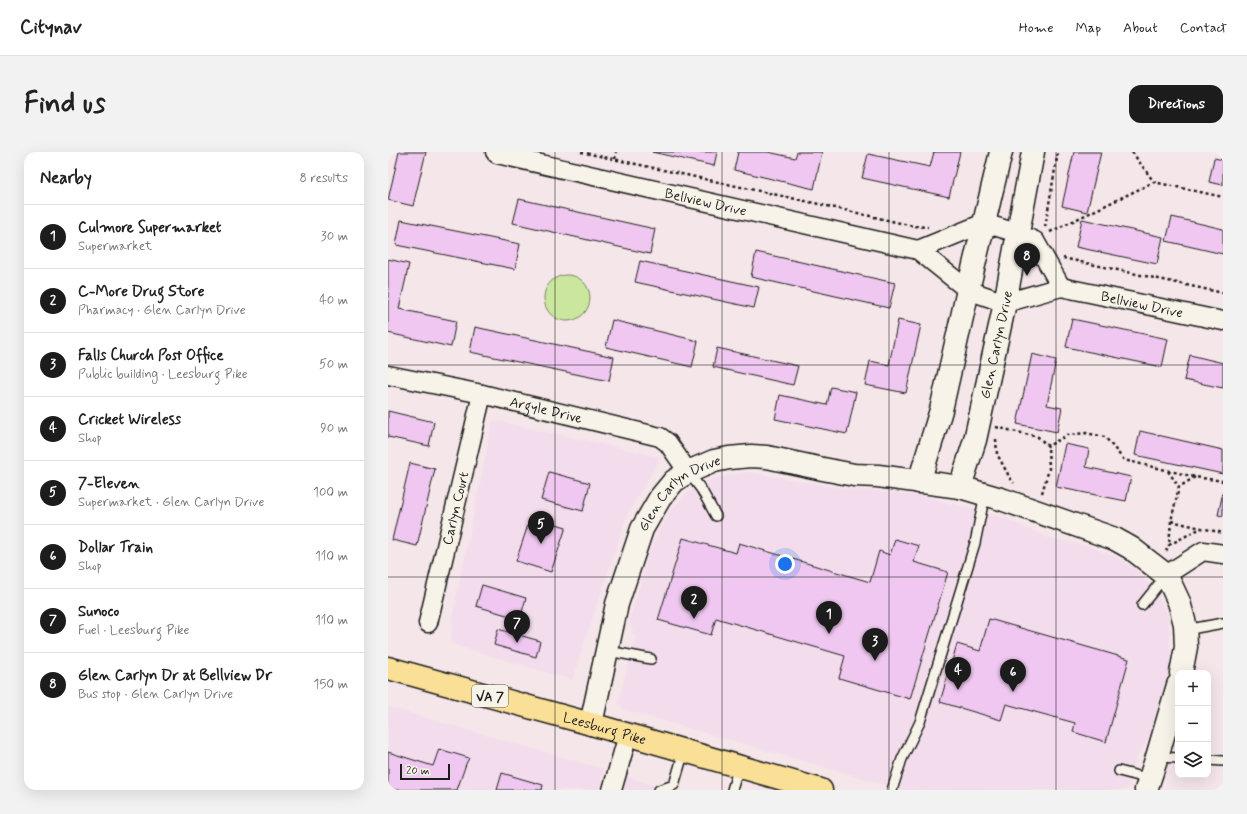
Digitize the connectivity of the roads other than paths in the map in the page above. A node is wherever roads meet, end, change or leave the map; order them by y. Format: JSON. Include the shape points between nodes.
{"nodes":[{"id":1,"x":495,"y":152,"type":"edge"},
{"id":2,"x":1001,"y":152,"type":"edge"},
{"id":3,"x":1033,"y":152,"type":"edge"},
{"id":4,"x":984,"y":223,"type":"junction"},
{"id":5,"x":1017,"y":233,"type":"junction"},
{"id":6,"x":918,"y":250,"type":"junction"},
{"id":7,"x":1061,"y":287,"type":"junction"},
{"id":8,"x":968,"y":290,"type":"junction"},
{"id":9,"x":1005,"y":302,"type":"junction"},
{"id":10,"x":1223,"y":320,"type":"edge"},
{"id":11,"x":388,"y":375,"type":"edge"},
{"id":12,"x":482,"y":394,"type":"junction"},
{"id":13,"x":688,"y":472,"type":"junction"},
{"id":14,"x":919,"y":482,"type":"junction"},
{"id":15,"x":960,"y":487,"type":"junction"},
{"id":16,"x":985,"y":494,"type":"junction"},
{"id":17,"x":716,"y":516,"type":"dead end"},
{"id":18,"x":1223,"y":554,"type":"edge"},
{"id":19,"x":1166,"y":575,"type":"junction"},
{"id":20,"x":1142,"y":605,"type":"dead end"},
{"id":21,"x":428,"y":622,"type":"dead end"},
{"id":22,"x":1223,"y":623,"type":"edge"},
{"id":23,"x":1185,"y":630,"type":"junction"},
{"id":24,"x":608,"y":651,"type":"junction"},
{"id":25,"x":651,"y":659,"type":"dead end"},
{"id":26,"x":388,"y":668,"type":"edge"},
{"id":27,"x":1182,"y":670,"type":"edge"},
{"id":28,"x":1175,"y":706,"type":"edge"},
{"id":29,"x":591,"y":724,"type":"junction"},
{"id":30,"x":628,"y":735,"type":"junction"},
{"id":31,"x":684,"y":751,"type":"junction"},
{"id":32,"x":1168,"y":758,"type":"edge"},
{"id":33,"x":1211,"y":760,"type":"edge"},
{"id":34,"x":1223,"y":761,"type":"edge"},
{"id":35,"x":738,"y":766,"type":"junction"},
{"id":36,"x":1119,"y":771,"type":"dead end"},
{"id":37,"x":1148,"y":784,"type":"edge"},
{"id":38,"x":674,"y":788,"type":"edge"},
{"id":39,"x":612,"y":790,"type":"edge"},
{"id":40,"x":659,"y":790,"type":"edge"},
{"id":41,"x":732,"y":790,"type":"edge"},
{"id":42,"x":821,"y":790,"type":"edge"},
{"id":43,"x":892,"y":790,"type":"edge"}],
"edges":[{"from":1,"to":6,"type":"street","name":"Bellview Drive"},
{"from":2,"to":4,"type":"street"},
{"from":3,"to":5,"type":"street","name":"Glen Carlyn Drive"},
{"from":4,"to":5,"type":"street"},
{"from":4,"to":6,"type":"street"},
{"from":4,"to":8,"type":"street"},
{"from":5,"to":7,"type":"street","via":[[1035,241]]},
{"from":5,"to":9,"type":"street","name":"Glen Carlyn Drive"},
{"from":6,"to":8,"type":"street","name":"Bellview Drive"},
{"from":7,"to":9,"type":"street","name":"Bellview Drive"},
{"from":7,"to":10,"type":"street","name":"Bellview Drive"},
{"from":8,"to":9,"type":"street","name":"Bellview Drive"},
{"from":8,"to":14,"type":"street","via":[[942,410]]},
{"from":9,"to":15,"type":"street","name":"Glen Carlyn Drive","via":[[975,440]]},
{"from":11,"to":12,"type":"street","name":"Argyle Drive"},
{"from":12,"to":13,"type":"street","name":"Argyle Drive","via":[[660,437],[668,442]]},
{"from":12,"to":21,"type":"street","name":"Carlyn Court"},
{"from":13,"to":14,"type":"street","name":"Glen Carlyn Drive","via":[[714,461],[751,456],[846,473]]},
{"from":13,"to":17,"type":"lane"},
{"from":13,"to":24,"type":"street","name":"Glen Carlyn Drive","via":[[674,481],[660,498],[642,529],[617,604]]},
{"from":14,"to":15,"type":"street","name":"Glen Carlyn Drive"},
{"from":15,"to":16,"type":"street","name":"Glen Carlyn Drive"},
{"from":16,"to":19,"type":"street","name":"Glen Carlyn Drive","via":[[1115,539]]},
{"from":16,"to":43,"type":"lane","via":[[975,543],[922,715],[902,759]]},
{"from":18,"to":19,"type":"street","via":[[1203,551]]},
{"from":19,"to":20,"type":"lane"},
{"from":19,"to":23,"type":"street","via":[[1179,602]]},
{"from":22,"to":23,"type":"lane"},
{"from":23,"to":27,"type":"street","via":[[1186,647]]},
{"from":24,"to":25,"type":"lane"},
{"from":24,"to":29,"type":"street","name":"Glen Carlyn Drive"},
{"from":26,"to":29,"type":"main road","name":"Leesburg Pike","number":"VA 7"},
{"from":28,"to":32,"type":"street"},
{"from":29,"to":30,"type":"main road","name":"Leesburg Pike","number":"VA 7"},
{"from":30,"to":31,"type":"main road","name":"Leesburg Pike","number":"VA 7"},
{"from":30,"to":39,"type":"street"},
{"from":31,"to":35,"type":"main road","name":"Leesburg Pike","number":"VA 7"},
{"from":31,"to":38,"type":"lane"},
{"from":32,"to":37,"type":"street"},
{"from":33,"to":34,"type":"lane"},
{"from":35,"to":41,"type":"lane"},
{"from":35,"to":42,"type":"main road","name":"Leesburg Pike","number":"VA 7"},
{"from":36,"to":37,"type":"lane"},
{"from":38,"to":40,"type":"lane"}]}
